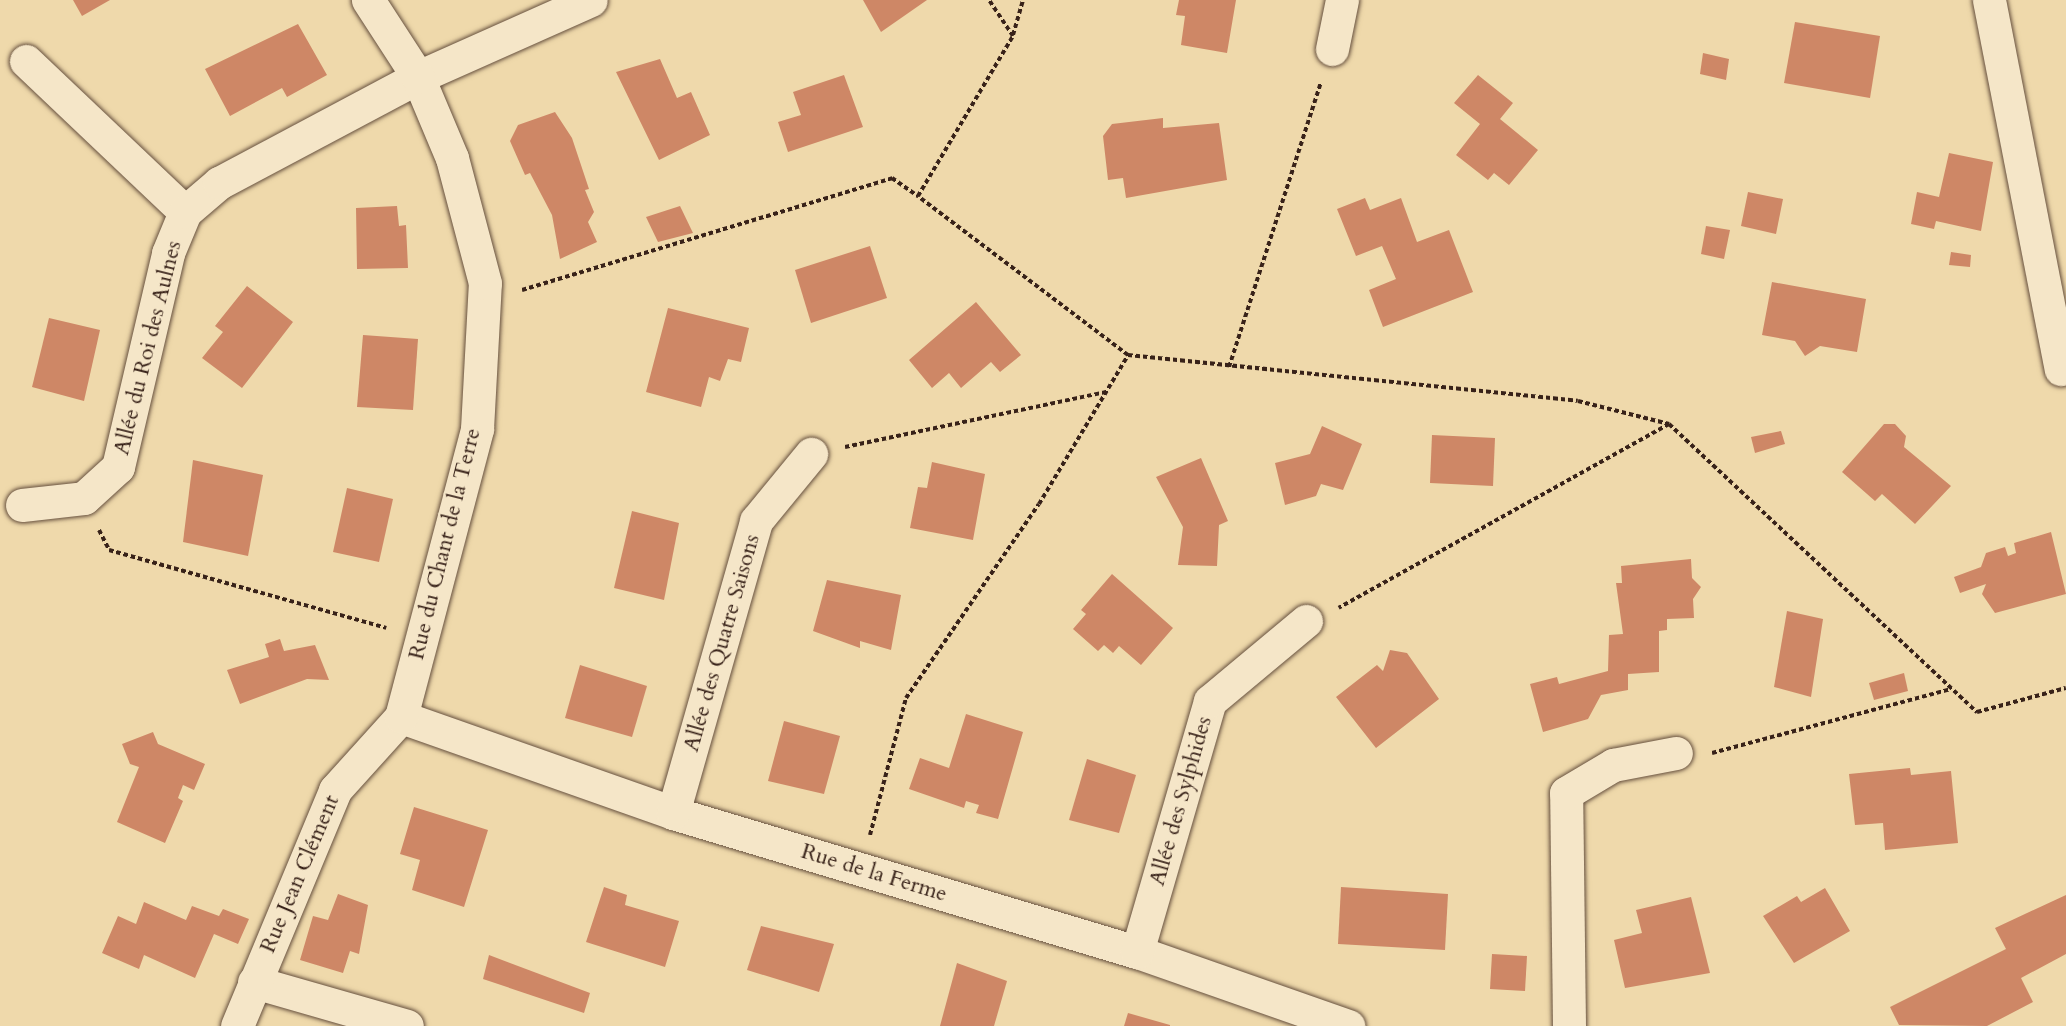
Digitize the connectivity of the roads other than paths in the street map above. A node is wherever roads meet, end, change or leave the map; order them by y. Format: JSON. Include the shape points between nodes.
{"nodes":[{"id":1,"x":368,"y":0,"type":"edge"},
{"id":2,"x":591,"y":0,"type":"edge"},
{"id":3,"x":1342,"y":0,"type":"edge"},
{"id":4,"x":1989,"y":0,"type":"edge"},
{"id":5,"x":1332,"y":49,"type":"road end"},
{"id":6,"x":26,"y":61,"type":"dead end"},
{"id":7,"x":418,"y":77,"type":"junction"},
{"id":8,"x":185,"y":212,"type":"junction"},
{"id":9,"x":2061,"y":369,"type":"dead end"},
{"id":10,"x":811,"y":454,"type":"road end"},
{"id":11,"x":22,"y":505,"type":"dead end"},
{"id":12,"x":1306,"y":621,"type":"road end"},
{"id":13,"x":401,"y":717,"type":"junction"},
{"id":14,"x":1676,"y":753,"type":"road end"},
{"id":15,"x":673,"y":813,"type":"junction"},
{"id":16,"x":1137,"y":952,"type":"junction"},
{"id":17,"x":254,"y":982,"type":"junction"},
{"id":18,"x":237,"y":1026,"type":"edge"},
{"id":19,"x":407,"y":1026,"type":"edge"},
{"id":20,"x":1348,"y":1026,"type":"edge"},
{"id":21,"x":1569,"y":1026,"type":"edge"}],
"edges":[{"from":1,"to":7,"type":"street","name":"Rue du Chant de la Terre"},
{"from":2,"to":7,"type":"street","name":"Allée du Roi des Aulnes"},
{"from":3,"to":5,"type":"street"},
{"from":4,"to":9,"type":"street"},
{"from":6,"to":8,"type":"street"},
{"from":7,"to":8,"type":"street","name":"Allée du Roi des Aulnes","via":[[219,183]]},
{"from":7,"to":13,"type":"street","name":"Rue du Chant de la Terre","via":[[452,158],[485,283],[477,429]]},
{"from":8,"to":11,"type":"street","name":"Allée du Roi des Aulnes","via":[[168,253],[118,467],[84,498]]},
{"from":10,"to":15,"type":"street","name":"Allée des Quatre Saisons","via":[[756,521]]},
{"from":12,"to":16,"type":"street","name":"Allée des Sylphides","via":[[1210,701]]},
{"from":13,"to":15,"type":"street","name":"Rue de la Ferme"},
{"from":13,"to":17,"type":"street","name":"Rue Jean Clément","via":[[335,790]]},
{"from":14,"to":21,"type":"street","via":[[1613,765],[1566,793]]},
{"from":15,"to":16,"type":"street","name":"Rue de la Ferme"},
{"from":16,"to":20,"type":"street","name":"Rue de la Ferme"},
{"from":17,"to":18,"type":"street","name":"Rue Jean Clément"},
{"from":17,"to":19,"type":"street","name":"Rue Jean Clément"}]}
